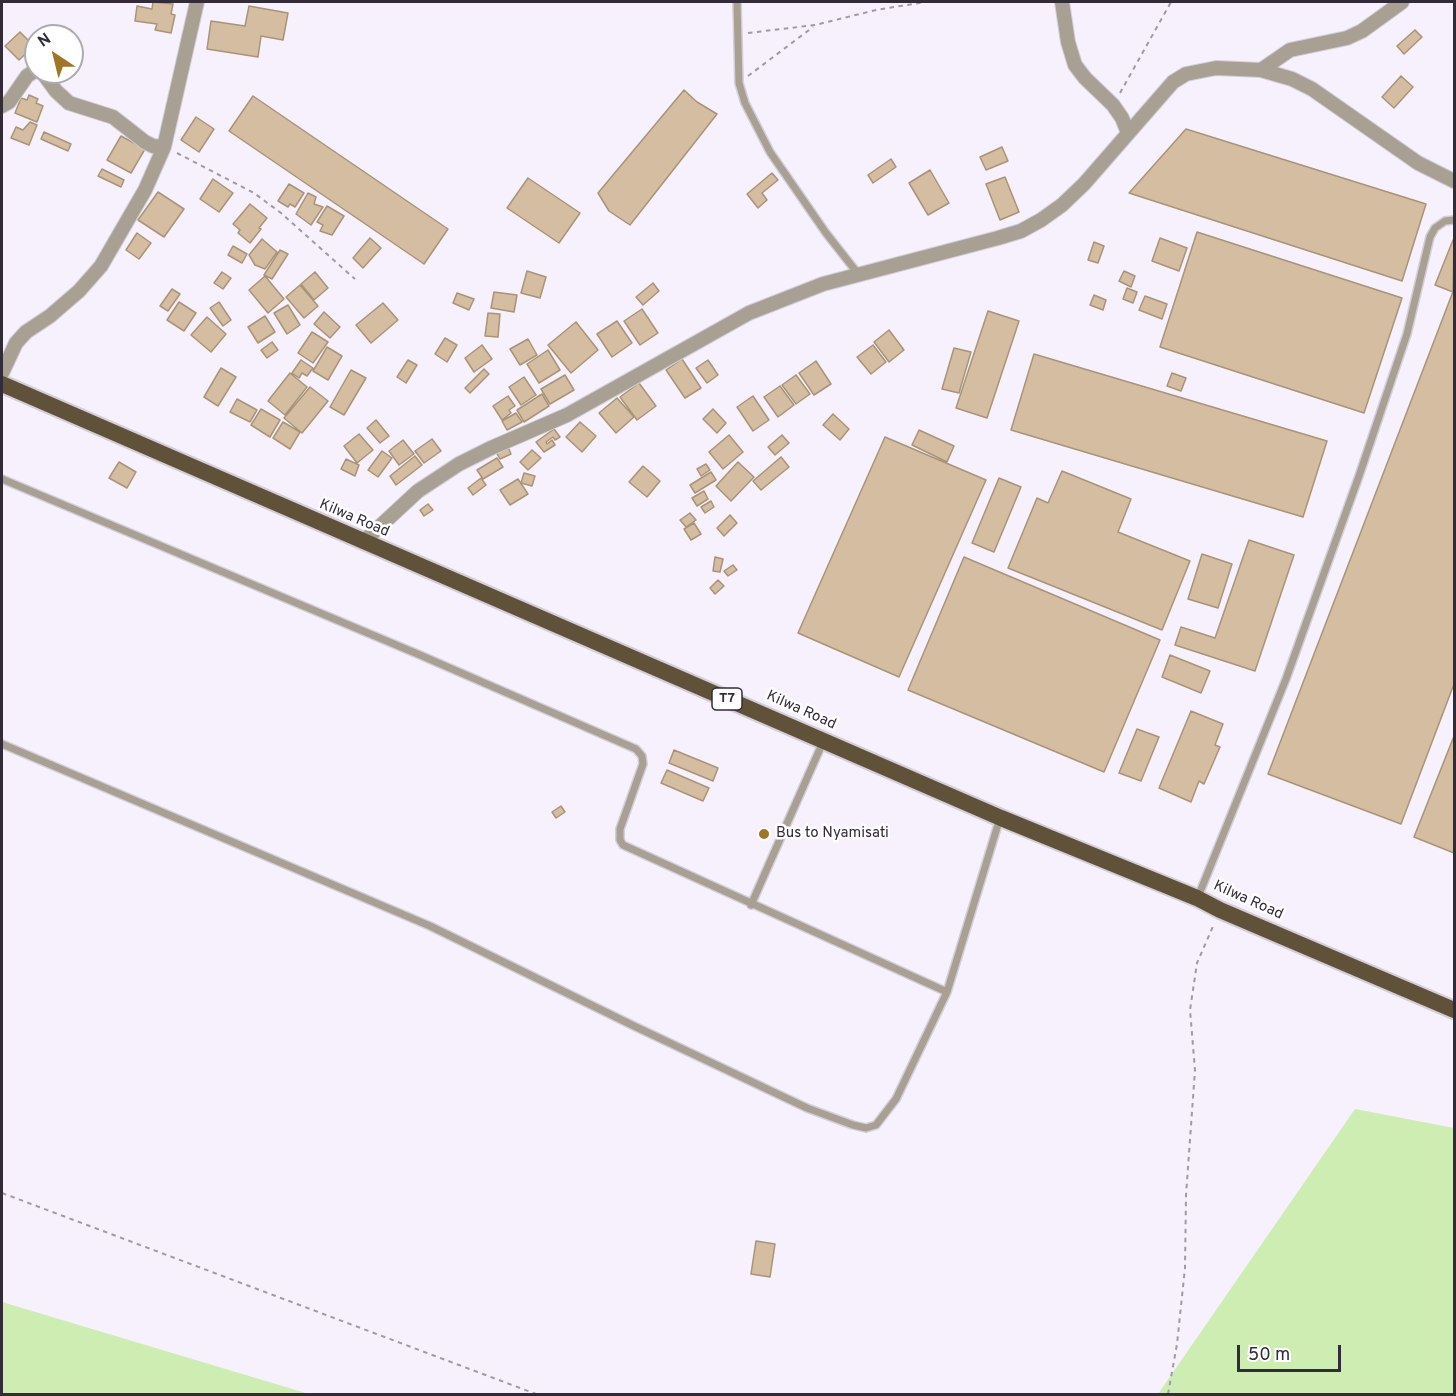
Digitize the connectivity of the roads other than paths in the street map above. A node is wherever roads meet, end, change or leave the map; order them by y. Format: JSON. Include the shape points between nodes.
{"nodes":[{"id":1,"x":197,"y":2,"type":"edge"},
{"id":2,"x":737,"y":2,"type":"edge"},
{"id":3,"x":1062,"y":2,"type":"edge"},
{"id":4,"x":1402,"y":2,"type":"edge"},
{"id":5,"x":1261,"y":70,"type":"junction"},
{"id":6,"x":24,"y":80,"type":"edge"},
{"id":7,"x":51,"y":84,"type":"edge"},
{"id":8,"x":2,"y":106,"type":"edge"},
{"id":9,"x":1128,"y":133,"type":"junction"},
{"id":10,"x":164,"y":147,"type":"junction"},
{"id":11,"x":1455,"y":181,"type":"edge"},
{"id":12,"x":1455,"y":220,"type":"edge"},
{"id":13,"x":859,"y":275,"type":"junction"},
{"id":14,"x":2,"y":373,"type":"edge"},
{"id":15,"x":2,"y":384,"type":"edge"},
{"id":16,"x":2,"y":478,"type":"edge"},
{"id":17,"x":363,"y":542,"type":"junction"},
{"id":18,"x":824,"y":741,"type":"junction"},
{"id":19,"x":2,"y":744,"type":"edge"},
{"id":20,"x":1000,"y":818,"type":"junction"},
{"id":21,"x":1197,"y":898,"type":"junction"},
{"id":22,"x":752,"y":905,"type":"junction"},
{"id":23,"x":947,"y":992,"type":"junction"},
{"id":24,"x":1455,"y":1010,"type":"edge"}],
"edges":[{"from":1,"to":10,"type":"street"},
{"from":2,"to":13,"type":"lane","via":[[739,83],[745,103],[770,152]]},
{"from":3,"to":9,"type":"street","via":[[1075,65],[1113,105]]},
{"from":4,"to":5,"type":"street","via":[[1362,31],[1290,50]]},
{"from":5,"to":9,"type":"street","via":[[1216,68],[1186,74],[1173,82]]},
{"from":5,"to":11,"type":"street","via":[[1312,89],[1418,163]]},
{"from":6,"to":8,"type":"street"},
{"from":7,"to":10,"type":"street","via":[[69,103],[113,117],[145,142]]},
{"from":9,"to":13,"type":"street","via":[[1062,205],[1021,231]]},
{"from":10,"to":14,"type":"street","via":[[145,190],[101,266],[79,291],[26,332],[16,343]]},
{"from":12,"to":21,"type":"lane","via":[[1445,221],[1430,237],[1407,334],[1374,432],[1281,690]]},
{"from":13,"to":17,"type":"street","via":[[794,294],[749,313],[567,416],[459,464],[418,491]]},
{"from":15,"to":17,"type":"highway","name":"Kilwa Road","number":"T7"},
{"from":16,"to":22,"type":"lane","via":[[636,749],[644,764],[620,829],[623,845]]},
{"from":17,"to":18,"type":"highway","name":"Kilwa Road","number":"T7"},
{"from":18,"to":20,"type":"highway","name":"Kilwa Road","number":"T7"},
{"from":18,"to":22,"type":"lane"},
{"from":19,"to":23,"type":"lane","via":[[430,926],[731,1072],[853,1125],[876,1125],[896,1100]]},
{"from":20,"to":21,"type":"highway","name":"Kilwa Road","number":"T7"},
{"from":20,"to":23,"type":"lane"},
{"from":21,"to":24,"type":"highway","name":"Kilwa Road","number":"T7"},
{"from":22,"to":23,"type":"lane"}]}
